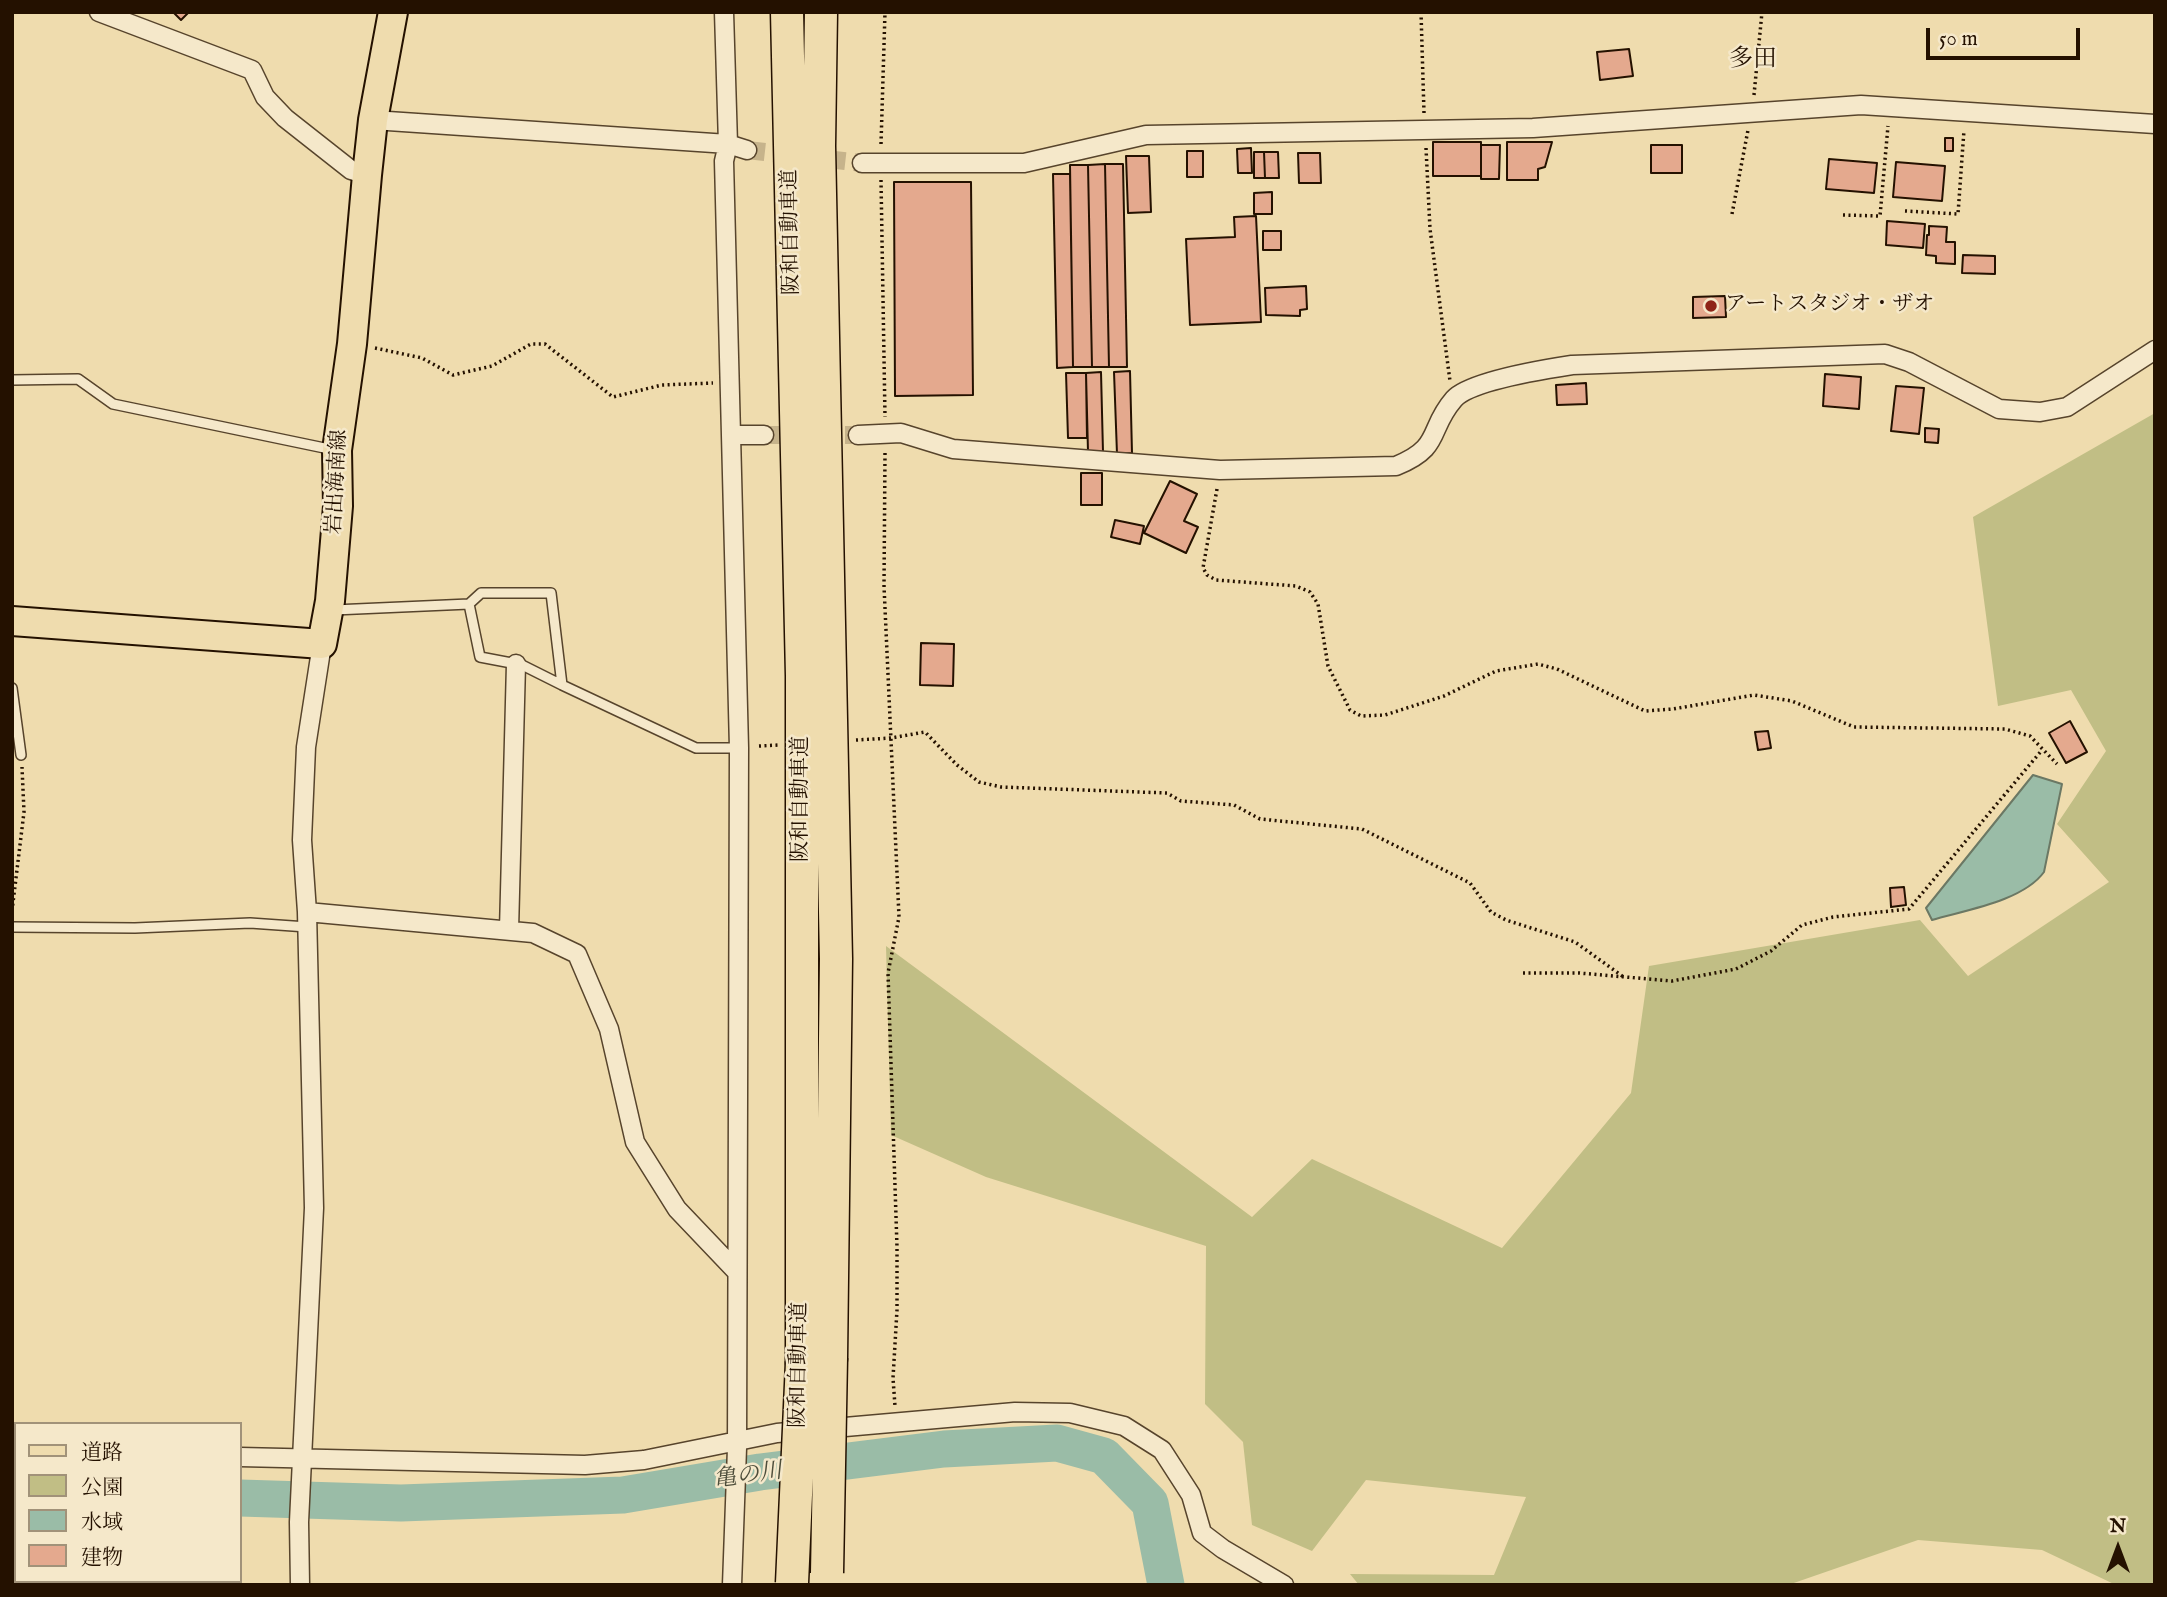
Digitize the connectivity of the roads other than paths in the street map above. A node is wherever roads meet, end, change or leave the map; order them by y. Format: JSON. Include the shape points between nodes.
{"nodes":[{"id":1,"x":99,"y":12,"type":"edge"},
{"id":2,"x":393,"y":12,"type":"edge"},
{"id":3,"x":724,"y":12,"type":"edge"},
{"id":4,"x":787,"y":12,"type":"edge"},
{"id":5,"x":821,"y":12,"type":"edge"},
{"id":6,"x":373,"y":120,"type":"junction"},
{"id":7,"x":2155,"y":124,"type":"edge"},
{"id":8,"x":727,"y":144,"type":"junction"},
{"id":9,"x":747,"y":150,"type":"tunnel mouth"},
{"id":10,"x":872,"y":163,"type":"tunnel mouth"},
{"id":11,"x":367,"y":175,"type":"junction"},
{"id":12,"x":2155,"y":350,"type":"edge"},
{"id":13,"x":12,"y":380,"type":"edge"},
{"id":14,"x":731,"y":435,"type":"junction"},
{"id":15,"x":764,"y":435,"type":"tunnel mouth"},
{"id":16,"x":858,"y":435,"type":"tunnel mouth"},
{"id":17,"x":337,"y":450,"type":"junction"},
{"id":18,"x":469,"y":604,"type":"junction"},
{"id":19,"x":328,"y":610,"type":"junction"},
{"id":20,"x":12,"y":621,"type":"edge"},
{"id":21,"x":322,"y":643,"type":"junction"},
{"id":22,"x":516,"y":664,"type":"junction"},
{"id":23,"x":562,"y":685,"type":"junction"},
{"id":24,"x":12,"y":688,"type":"edge"},
{"id":25,"x":739,"y":748,"type":"junction"},
{"id":26,"x":21,"y":755,"type":"road end"},
{"id":27,"x":307,"y":920,"type":"junction"},
{"id":28,"x":12,"y":927,"type":"edge"},
{"id":29,"x":509,"y":930,"type":"junction"},
{"id":30,"x":737,"y":1272,"type":"junction"},
{"id":31,"x":816,"y":1360,"type":"junction"},
{"id":32,"x":736,"y":1445,"type":"junction"},
{"id":33,"x":242,"y":1457,"type":"edge"},
{"id":34,"x":302,"y":1458,"type":"junction"},
{"id":35,"x":827,"y":1579,"type":"edge"},
{"id":36,"x":792,"y":1584,"type":"edge"},
{"id":37,"x":300,"y":1585,"type":"edge"},
{"id":38,"x":732,"y":1585,"type":"edge"},
{"id":39,"x":1284,"y":1585,"type":"edge"}],
"edges":[{"from":1,"to":11,"type":"street","via":[[252,70],[265,97],[285,118],[351,170]]},
{"from":2,"to":6,"type":"main road","name":"岩出海南線"},
{"from":3,"to":8,"type":"street"},
{"from":4,"to":31,"type":"highway","name":"阪和自動車道"},
{"from":5,"to":31,"type":"highway","name":"阪和自動車道","via":[[836,959]]},
{"from":6,"to":8,"type":"street"},
{"from":6,"to":11,"type":"main road","name":"岩出海南線"},
{"from":7,"to":10,"type":"street","via":[[1861,105],[1533,128],[1146,135],[1024,163]]},
{"from":8,"to":9,"type":"street"},
{"from":8,"to":14,"type":"street"},
{"from":11,"to":17,"type":"main road","name":"岩出海南線"},
{"from":12,"to":16,"type":"street","via":[[2067,407],[2040,412],[1998,409],[1885,354],[1544,369],[1465,389],[1453,400],[1429,446],[1396,466],[1220,470],[953,449],[901,433]]},
{"from":13,"to":17,"type":"lane","via":[[78,379],[113,404]]},
{"from":14,"to":15,"type":"street"},
{"from":14,"to":25,"type":"street"},
{"from":17,"to":19,"type":"main road","name":"岩出海南線","via":[[338,506]]},
{"from":18,"to":19,"type":"lane"},
{"from":18,"to":22,"type":"lane","via":[[480,657]]},
{"from":18,"to":23,"type":"lane","via":[[481,593],[551,593]]},
{"from":19,"to":21,"type":"main road","name":"岩出海南線"},
{"from":20,"to":21,"type":"main road"},
{"from":21,"to":27,"type":"street","via":[[306,747],[302,840]]},
{"from":22,"to":23,"type":"lane"},
{"from":22,"to":29,"type":"street"},
{"from":23,"to":25,"type":"lane","via":[[696,748]]},
{"from":24,"to":26,"type":"lane"},
{"from":25,"to":30,"type":"street"},
{"from":27,"to":28,"type":"lane","via":[[135,928]]},
{"from":27,"to":29,"type":"street"},
{"from":27,"to":34,"type":"street","via":[[314,1208]]},
{"from":29,"to":30,"type":"street","via":[[533,933],[577,954],[609,1029],[635,1142],[677,1209]]},
{"from":30,"to":32,"type":"street"},
{"from":31,"to":35,"type":"highway","name":"阪和自動車道","bridge":true},
{"from":31,"to":36,"type":"highway","name":"阪和自動車道","bridge":true},
{"from":32,"to":34,"type":"street","via":[[585,1465]]},
{"from":32,"to":38,"type":"street"},
{"from":32,"to":39,"type":"street","via":[[776,1433],[1015,1412],[1070,1413],[1124,1426],[1162,1450],[1191,1495],[1202,1533]]},
{"from":33,"to":34,"type":"street"},
{"from":34,"to":37,"type":"street"}]}
